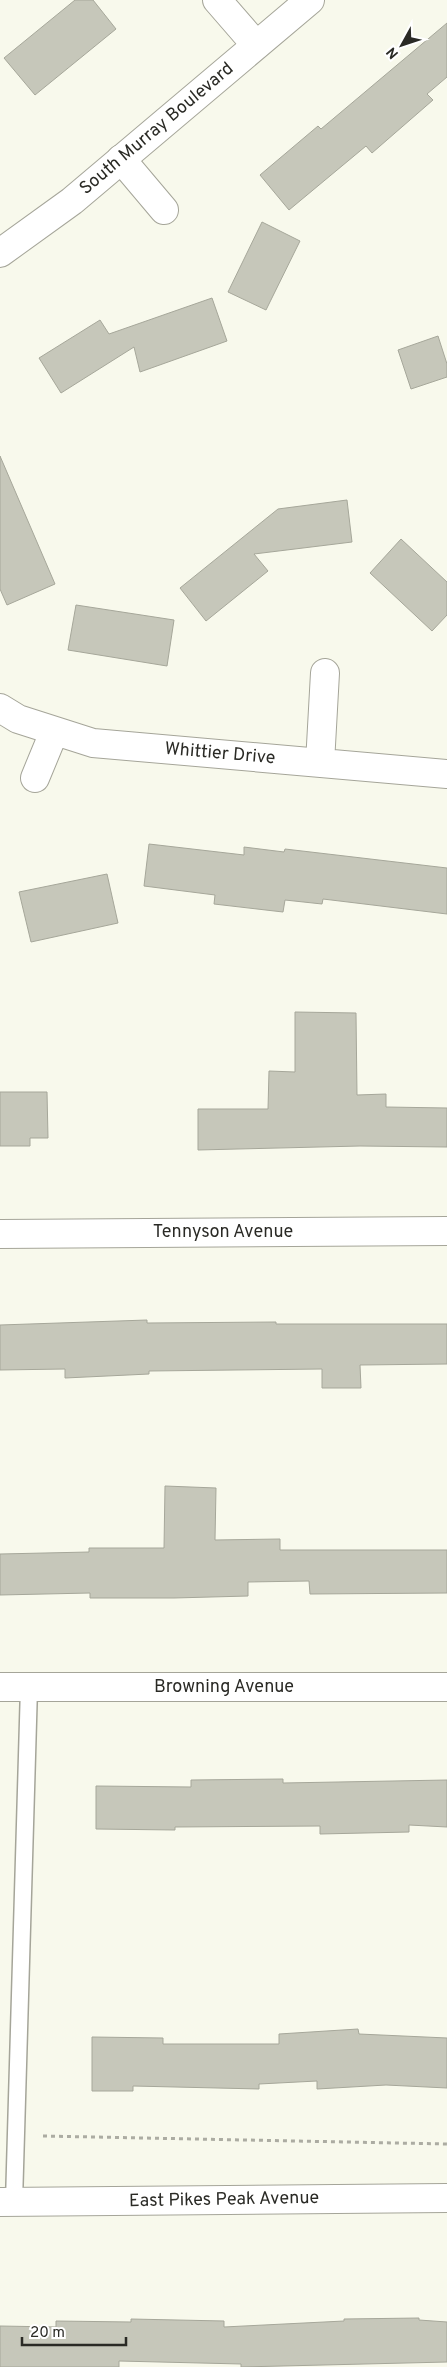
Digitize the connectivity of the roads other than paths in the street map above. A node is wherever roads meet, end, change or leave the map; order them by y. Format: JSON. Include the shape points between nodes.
{"nodes":[{"id":1,"x":218,"y":0,"type":"edge"},
{"id":2,"x":310,"y":0,"type":"edge"},
{"id":3,"x":256,"y":45,"type":"junction"},
{"id":4,"x":121,"y":159,"type":"junction"},
{"id":5,"x":164,"y":210,"type":"dead end"},
{"id":6,"x":0,"y":253,"type":"edge"},
{"id":7,"x":325,"y":673,"type":"dead end"},
{"id":8,"x":0,"y":708,"type":"edge"},
{"id":9,"x":54,"y":732,"type":"junction"},
{"id":10,"x":320,"y":763,"type":"junction"},
{"id":11,"x":447,"y":774,"type":"edge"},
{"id":12,"x":35,"y":778,"type":"dead end"},
{"id":13,"x":447,"y":1231,"type":"edge"},
{"id":14,"x":0,"y":1234,"type":"edge"},
{"id":15,"x":447,"y":1687,"type":"edge"},
{"id":16,"x":0,"y":1688,"type":"edge"},
{"id":17,"x":30,"y":1688,"type":"junction"},
{"id":18,"x":447,"y":2198,"type":"edge"},
{"id":19,"x":7,"y":2202,"type":"edge"}],
"edges":[{"from":1,"to":3,"type":"street"},
{"from":2,"to":3,"type":"street","name":"South Murray Boulevard"},
{"from":3,"to":4,"type":"street","name":"South Murray Boulevard"},
{"from":4,"to":5,"type":"street"},
{"from":4,"to":6,"type":"street","name":"South Murray Boulevard","via":[[72,201]]},
{"from":7,"to":10,"type":"street"},
{"from":8,"to":9,"type":"street","name":"Whittier Drive","via":[[18,719]]},
{"from":9,"to":10,"type":"street","name":"Whittier Drive","via":[[93,743]]},
{"from":9,"to":12,"type":"street"},
{"from":10,"to":11,"type":"street","name":"Whittier Drive"},
{"from":13,"to":14,"type":"street","name":"Tennyson Avenue"},
{"from":15,"to":17,"type":"street","name":"Browning Avenue"},
{"from":16,"to":17,"type":"street","name":"Browning Avenue"},
{"from":17,"to":19,"type":"lane","via":[[16,2136]]},
{"from":18,"to":19,"type":"street","name":"East Pikes Peak Avenue"}]}
